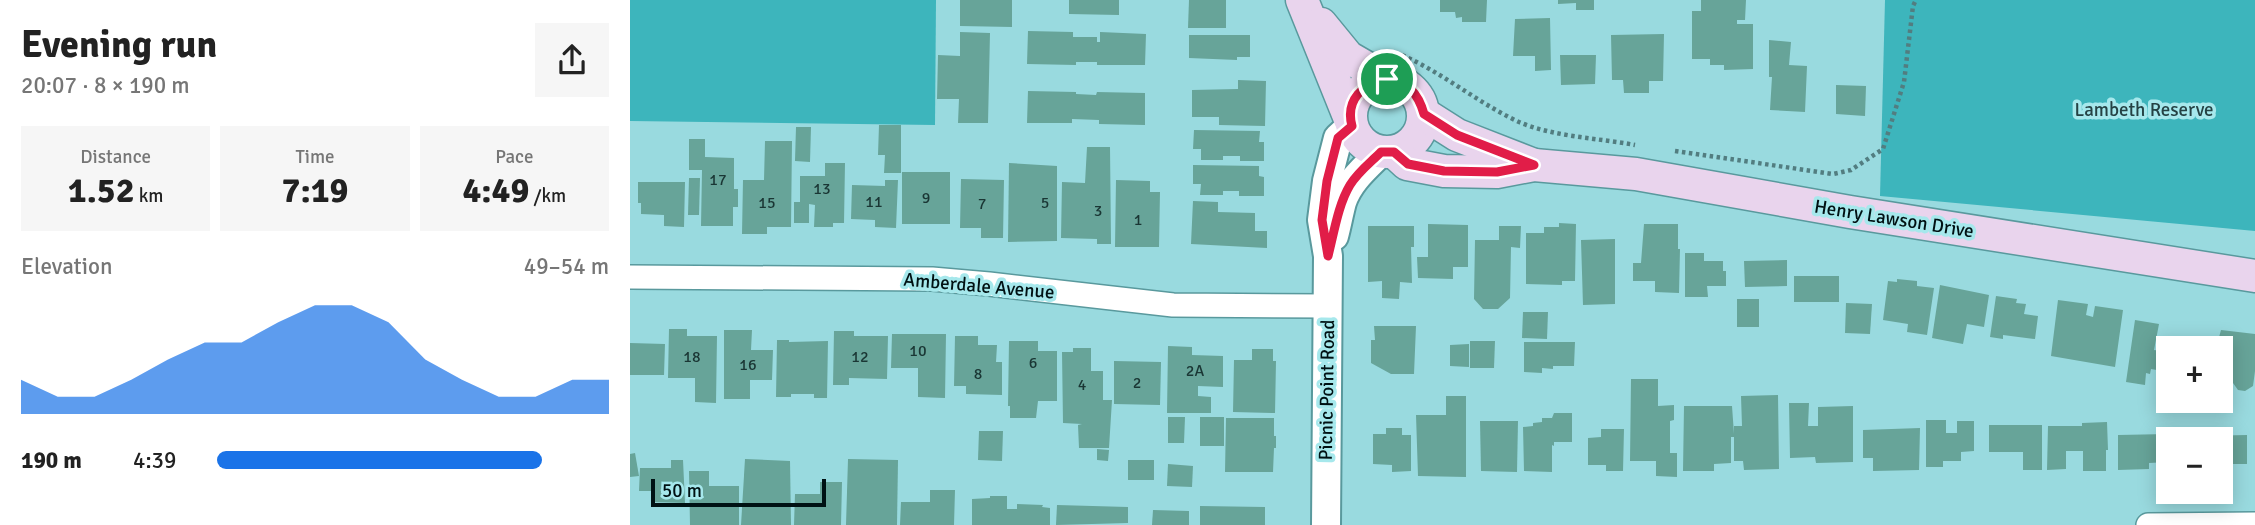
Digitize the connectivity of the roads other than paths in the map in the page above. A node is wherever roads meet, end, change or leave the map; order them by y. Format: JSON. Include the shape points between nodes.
{"nodes":[{"id":1,"x":1302,"y":1,"type":"edge"},
{"id":2,"x":1390,"y":65,"type":"junction"},
{"id":3,"x":1424,"y":114,"type":"junction"},
{"id":4,"x":1351,"y":122,"type":"junction"},
{"id":5,"x":1388,"y":152,"type":"junction"},
{"id":6,"x":1534,"y":165,"type":"junction"},
{"id":7,"x":1328,"y":256,"type":"junction"},
{"id":8,"x":2255,"y":276,"type":"edge"},
{"id":9,"x":630,"y":277,"type":"edge"},
{"id":10,"x":1328,"y":306,"type":"junction"},
{"id":11,"x":2255,"y":524,"type":"edge"},
{"id":12,"x":1326,"y":525,"type":"edge"},
{"id":13,"x":2148,"y":525,"type":"edge"}],
"edges":[{"from":1,"to":2,"type":"main road","via":[[1348,57]]},
{"from":1,"to":4,"type":"main road"},
{"from":2,"to":3,"type":"main road","via":[[1420,100]]},
{"from":2,"to":4,"type":"main road","via":[[1356,96]]},
{"from":3,"to":5,"type":"main road","via":[[1416,138],[1406,147]]},
{"from":3,"to":6,"type":"main road","name":"Henry Lawson Drive","via":[[1457,135]]},
{"from":4,"to":5,"type":"main road","via":[[1365,146]]},
{"from":4,"to":7,"type":"street","name":"Picnic Point Road","via":[[1338,138],[1327,181],[1322,220]]},
{"from":5,"to":6,"type":"main road","name":"Henry Lawson Drive","via":[[1408,164],[1444,171],[1497,172]]},
{"from":5,"to":7,"type":"street","name":"Picnic Point Road","via":[[1360,172],[1350,186]]},
{"from":6,"to":8,"type":"main road","name":"Henry Lawson Drive","via":[[1654,177]]},
{"from":7,"to":10,"type":"street","name":"Picnic Point Road"},
{"from":9,"to":10,"type":"street","name":"Amberdale Avenue","via":[[932,279],[1173,305]]},
{"from":10,"to":12,"type":"street","name":"Picnic Point Road"},
{"from":11,"to":13,"type":"street"}]}
